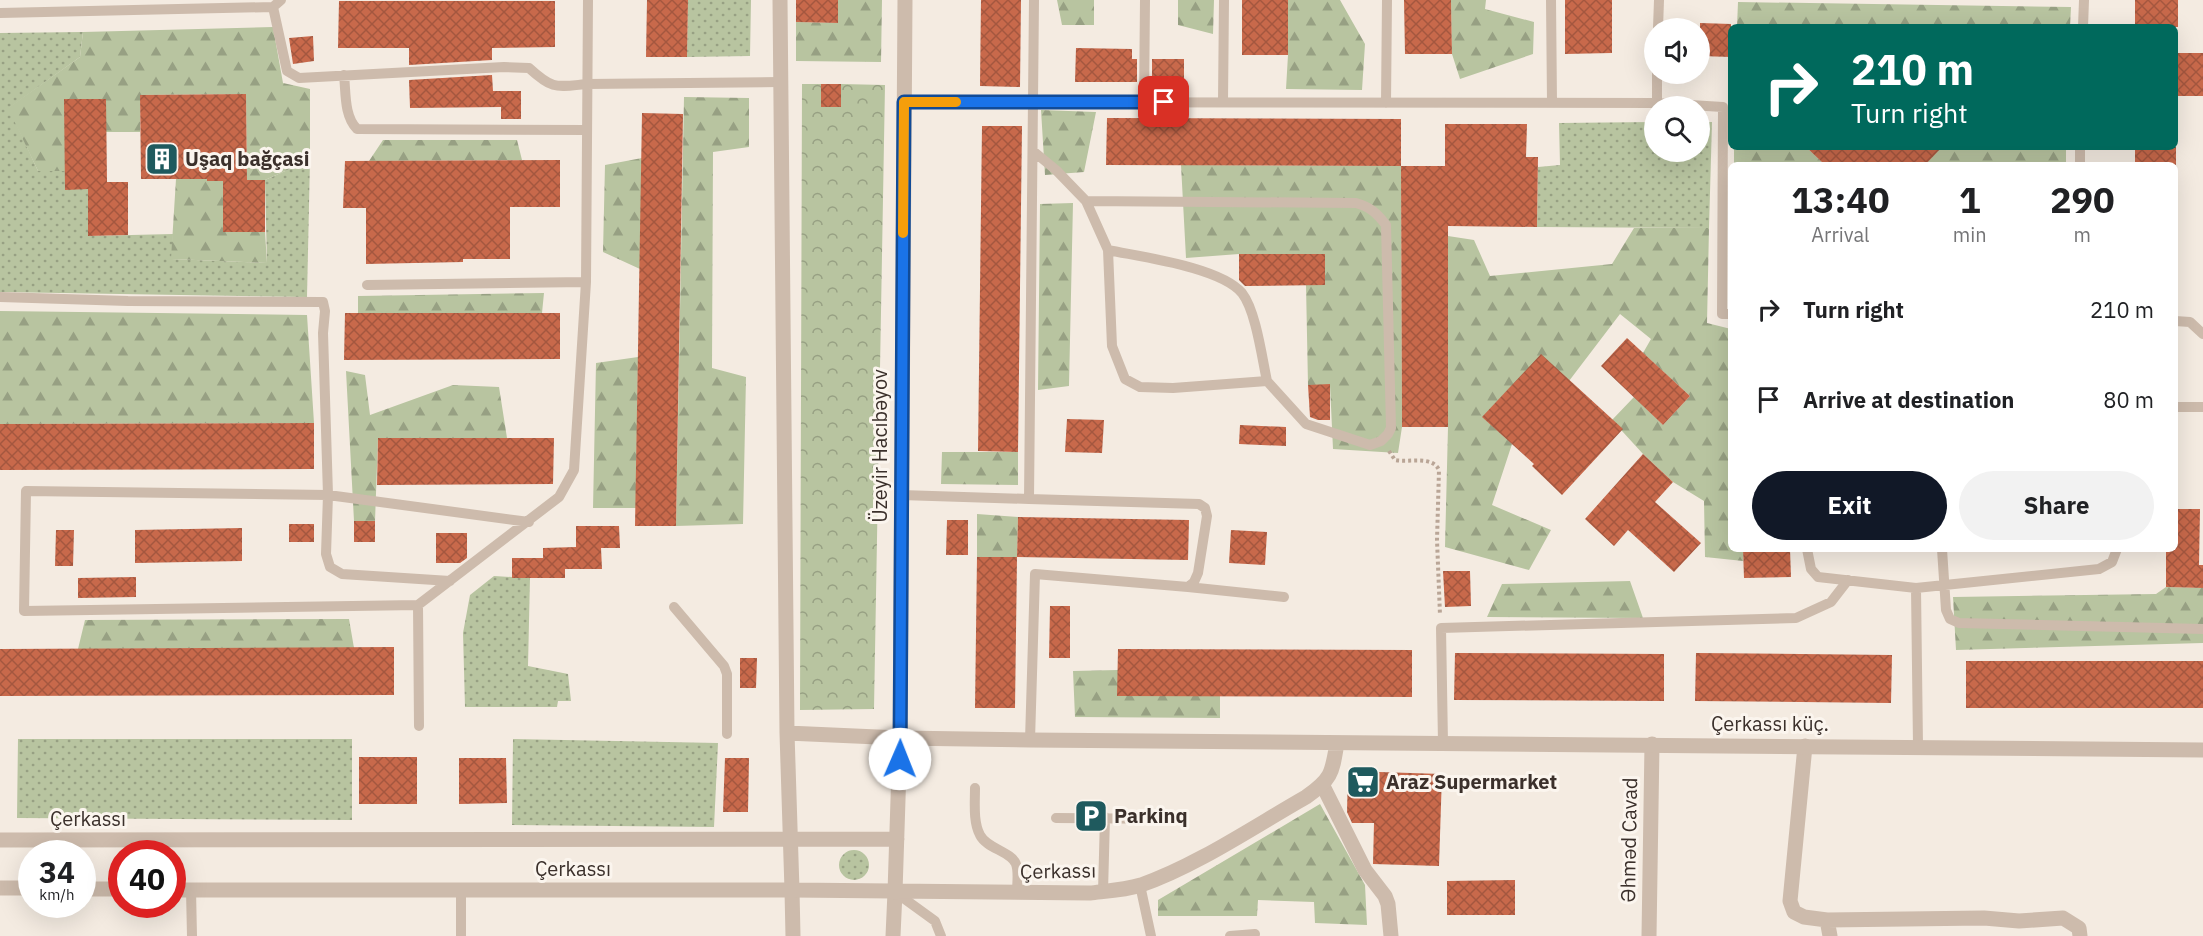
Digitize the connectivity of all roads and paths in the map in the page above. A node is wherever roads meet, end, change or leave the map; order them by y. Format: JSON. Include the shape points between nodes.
{"nodes":[{"id":1,"x":588,"y":0,"type":"edge"},
{"id":2,"x":780,"y":0,"type":"edge"},
{"id":3,"x":904,"y":0,"type":"edge"},
{"id":4,"x":1034,"y":0,"type":"edge"},
{"id":5,"x":1145,"y":0,"type":"edge"},
{"id":6,"x":1224,"y":0,"type":"edge"},
{"id":7,"x":1387,"y":0,"type":"edge"},
{"id":8,"x":1551,"y":0,"type":"edge"},
{"id":9,"x":1659,"y":0,"type":"edge"},
{"id":10,"x":2084,"y":0,"type":"edge"},
{"id":11,"x":277,"y":4,"type":"edge"},
{"id":12,"x":0,"y":13,"type":"edge"},
{"id":13,"x":1658,"y":18,"type":"edge"},
{"id":14,"x":2083,"y":24,"type":"edge"},
{"id":15,"x":344,"y":75,"type":"junction"},
{"id":16,"x":779,"y":82,"type":"junction"},
{"id":17,"x":587,"y":84,"type":"junction"},
{"id":18,"x":1223,"y":101,"type":"junction"},
{"id":19,"x":904,"y":102,"type":"junction"},
{"id":20,"x":1144,"y":102,"type":"junction"},
{"id":21,"x":1552,"y":102,"type":"junction"},
{"id":22,"x":1033,"y":103,"type":"junction"},
{"id":23,"x":1386,"y":103,"type":"junction"},
{"id":24,"x":1644,"y":103,"type":"edge"},
{"id":25,"x":1710,"y":106,"type":"edge"},
{"id":26,"x":587,"y":130,"type":"junction"},
{"id":27,"x":1033,"y":151,"type":"junction"},
{"id":28,"x":1086,"y":201,"type":"junction"},
{"id":29,"x":1108,"y":250,"type":"junction"},
{"id":30,"x":585,"y":282,"type":"junction"},
{"id":31,"x":367,"y":285,"type":"dead end"},
{"id":32,"x":0,"y":297,"type":"edge"},
{"id":33,"x":1728,"y":314,"type":"edge"},
{"id":34,"x":2178,"y":321,"type":"edge"},
{"id":35,"x":2203,"y":334,"type":"edge"},
{"id":36,"x":1267,"y":381,"type":"junction"},
{"id":37,"x":2178,"y":406,"type":"edge"},
{"id":38,"x":2203,"y":407,"type":"edge"},
{"id":39,"x":1381,"y":441,"type":"junction"},
{"id":40,"x":328,"y":495,"type":"junction"},
{"id":41,"x":901,"y":495,"type":"junction"},
{"id":42,"x":1029,"y":499,"type":"junction"},
{"id":43,"x":529,"y":522,"type":"junction"},
{"id":44,"x":1808,"y":552,"type":"edge"},
{"id":45,"x":1942,"y":552,"type":"edge"},
{"id":46,"x":2116,"y":552,"type":"edge"},
{"id":47,"x":1848,"y":580,"type":"junction"},
{"id":48,"x":450,"y":581,"type":"junction"},
{"id":49,"x":1943,"y":585,"type":"junction"},
{"id":50,"x":1188,"y":587,"type":"junction"},
{"id":51,"x":1916,"y":588,"type":"junction"},
{"id":52,"x":1284,"y":597,"type":"dead end"},
{"id":53,"x":418,"y":605,"type":"junction"},
{"id":54,"x":674,"y":607,"type":"dead end"},
{"id":55,"x":1441,"y":628,"type":"junction"},
{"id":56,"x":2203,"y":629,"type":"edge"},
{"id":57,"x":419,"y":726,"type":"dead end"},
{"id":58,"x":787,"y":733,"type":"junction"},
{"id":59,"x":727,"y":734,"type":"dead end"},
{"id":60,"x":900,"y":738,"type":"junction"},
{"id":61,"x":1030,"y":740,"type":"junction"},
{"id":62,"x":1443,"y":743,"type":"junction"},
{"id":63,"x":1337,"y":744,"type":"junction"},
{"id":64,"x":1652,"y":744,"type":"junction"},
{"id":65,"x":1805,"y":746,"type":"junction"},
{"id":66,"x":1918,"y":746,"type":"junction"},
{"id":67,"x":2203,"y":750,"type":"edge"},
{"id":68,"x":1323,"y":786,"type":"junction"},
{"id":69,"x":975,"y":788,"type":"dead end"},
{"id":70,"x":1105,"y":817,"type":"junction"},
{"id":71,"x":1056,"y":818,"type":"dead end"},
{"id":72,"x":1180,"y":819,"type":"dead end"},
{"id":73,"x":789,"y":839,"type":"junction"},
{"id":74,"x":897,"y":839,"type":"junction"},
{"id":75,"x":0,"y":840,"type":"edge"},
{"id":76,"x":1140,"y":885,"type":"junction"},
{"id":77,"x":0,"y":888,"type":"edge"},
{"id":78,"x":18,"y":888,"type":"edge"},
{"id":79,"x":186,"y":890,"type":"edge"},
{"id":80,"x":191,"y":890,"type":"junction"},
{"id":81,"x":461,"y":890,"type":"junction"},
{"id":82,"x":792,"y":890,"type":"junction"},
{"id":83,"x":895,"y":892,"type":"junction"},
{"id":84,"x":1017,"y":892,"type":"junction"},
{"id":85,"x":1103,"y":892,"type":"junction"},
{"id":86,"x":1827,"y":920,"type":"junction"},
{"id":87,"x":1255,"y":934,"type":"dead end"},
{"id":88,"x":192,"y":936,"type":"edge"},
{"id":89,"x":461,"y":936,"type":"edge"},
{"id":90,"x":793,"y":936,"type":"edge"},
{"id":91,"x":893,"y":936,"type":"edge"},
{"id":92,"x":941,"y":936,"type":"edge"},
{"id":93,"x":1152,"y":936,"type":"edge"},
{"id":94,"x":1230,"y":936,"type":"edge"},
{"id":95,"x":1391,"y":936,"type":"edge"},
{"id":96,"x":1649,"y":936,"type":"edge"},
{"id":97,"x":1830,"y":936,"type":"edge"},
{"id":98,"x":2080,"y":936,"type":"edge"}],
"edges":[{"from":1,"to":17,"type":"lane"},
{"from":2,"to":16,"type":"street"},
{"from":3,"to":19,"type":"street","name":"Üzeyir Hacıbəyov"},
{"from":4,"to":22,"type":"lane"},
{"from":5,"to":20,"type":"lane"},
{"from":6,"to":18,"type":"lane"},
{"from":7,"to":23,"type":"lane"},
{"from":8,"to":21,"type":"lane"},
{"from":9,"to":13,"type":"lane"},
{"from":10,"to":14,"type":"lane"},
{"from":11,"to":12,"type":"lane"},
{"from":11,"to":15,"type":"lane","via":[[287,71],[299,78]]},
{"from":15,"to":17,"type":"lane","via":[[529,68],[556,87]]},
{"from":15,"to":26,"type":"lane","via":[[348,115],[357,129]]},
{"from":16,"to":17,"type":"lane"},
{"from":16,"to":58,"type":"street"},
{"from":17,"to":26,"type":"lane"},
{"from":18,"to":20,"type":"lane"},
{"from":18,"to":23,"type":"lane"},
{"from":19,"to":22,"type":"lane"},
{"from":19,"to":41,"type":"street","name":"Üzeyir Hacıbəyov"},
{"from":20,"to":22,"type":"lane"},
{"from":21,"to":23,"type":"lane"},
{"from":21,"to":24,"type":"lane"},
{"from":22,"to":27,"type":"lane"},
{"from":25,"to":33,"type":"lane","via":[[1723,107],[1722,314]]},
{"from":26,"to":30,"type":"lane"},
{"from":27,"to":28,"type":"lane"},
{"from":27,"to":42,"type":"lane"},
{"from":28,"to":29,"type":"lane"},
{"from":28,"to":39,"type":"lane","via":[[1369,206],[1386,225],[1391,428]]},
{"from":29,"to":36,"type":"lane","via":[[1183,264],[1232,285],[1252,312]]},
{"from":29,"to":36,"type":"lane","via":[[1112,346],[1125,379],[1140,387],[1173,388]]},
{"from":30,"to":31,"type":"lane"},
{"from":30,"to":43,"type":"lane","via":[[574,470],[559,497]]},
{"from":32,"to":40,"type":"lane","via":[[322,302]]},
{"from":34,"to":35,"type":"lane","via":[[2190,322]]},
{"from":36,"to":39,"type":"lane","via":[[1306,424],[1371,445]]},
{"from":37,"to":38,"type":"lane"},
{"from":39,"to":55,"type":"path","via":[[1395,460],[1431,461],[1439,470]]},
{"from":40,"to":43,"type":"lane"},
{"from":40,"to":48,"type":"lane","via":[[326,554],[330,567],[342,574]]},
{"from":40,"to":53,"type":"lane","via":[[26,491],[24,611]]},
{"from":41,"to":42,"type":"lane"},
{"from":41,"to":60,"type":"street","name":"Üzeyir Hacıbəyov"},
{"from":42,"to":50,"type":"lane","via":[[1199,504],[1207,516],[1198,573]]},
{"from":43,"to":48,"type":"lane"},
{"from":44,"to":47,"type":"lane","via":[[1811,569],[1818,577]]},
{"from":45,"to":49,"type":"lane"},
{"from":46,"to":49,"type":"lane","via":[[2112,562],[2099,569]]},
{"from":47,"to":51,"type":"lane"},
{"from":47,"to":55,"type":"lane","via":[[1831,602],[1796,618]]},
{"from":48,"to":53,"type":"lane"},
{"from":49,"to":51,"type":"lane"},
{"from":49,"to":56,"type":"lane","via":[[1946,610],[1950,619],[1959,623]]},
{"from":50,"to":52,"type":"lane"},
{"from":50,"to":61,"type":"lane","via":[[1035,574]]},
{"from":51,"to":66,"type":"lane"},
{"from":53,"to":57,"type":"lane"},
{"from":54,"to":59,"type":"lane","via":[[724,666]]},
{"from":55,"to":62,"type":"lane"},
{"from":58,"to":60,"type":"street"},
{"from":58,"to":73,"type":"street"},
{"from":60,"to":61,"type":"street"},
{"from":60,"to":74,"type":"street","name":"Üzeyir Hacıbəyov"},
{"from":61,"to":63,"type":"street"},
{"from":62,"to":63,"type":"street","name":"Çerkassı küç."},
{"from":62,"to":64,"type":"street","name":"Çerkassı küç."},
{"from":63,"to":68,"type":"street","via":[[1332,772]]},
{"from":64,"to":65,"type":"street","name":"Çerkassı küç."},
{"from":64,"to":96,"type":"street","name":"Əhməd Cavad"},
{"from":65,"to":66,"type":"street","name":"Çerkassı küç."},
{"from":65,"to":86,"type":"street","via":[[1790,901],[1794,912]]},
{"from":66,"to":67,"type":"street","name":"Çerkassı küç."},
{"from":68,"to":76,"type":"street","name":"Çerkassı","via":[[1179,869]]},
{"from":68,"to":95,"type":"street","via":[[1365,870],[1385,896]]},
{"from":69,"to":84,"type":"lane","via":[[980,836],[1016,865]]},
{"from":70,"to":71,"type":"lane"},
{"from":70,"to":72,"type":"lane"},
{"from":70,"to":85,"type":"lane"},
{"from":73,"to":74,"type":"street","name":"Çerkassı"},
{"from":73,"to":75,"type":"street","name":"Çerkassı"},
{"from":73,"to":82,"type":"street"},
{"from":74,"to":83,"type":"street","name":"Üzeyir Hacıbəyov"},
{"from":76,"to":85,"type":"street","name":"Çerkassı"},
{"from":76,"to":93,"type":"lane"},
{"from":77,"to":78,"type":"street"},
{"from":79,"to":80,"type":"street","name":"Çerkassı"},
{"from":80,"to":81,"type":"street","name":"Çerkassı"},
{"from":80,"to":88,"type":"lane"},
{"from":81,"to":82,"type":"street","name":"Çerkassı"},
{"from":81,"to":89,"type":"lane"},
{"from":82,"to":83,"type":"street","name":"Çerkassı"},
{"from":82,"to":90,"type":"street"},
{"from":83,"to":84,"type":"street","name":"Çerkassı"},
{"from":83,"to":91,"type":"street","name":"Üzeyir Hacıbəyov"},
{"from":83,"to":92,"type":"lane","via":[[935,921]]},
{"from":84,"to":85,"type":"street","name":"Çerkassı"},
{"from":86,"to":97,"type":"street"},
{"from":86,"to":98,"type":"street","via":[[2063,918],[2079,928]]},
{"from":87,"to":94,"type":"lane"}]}
